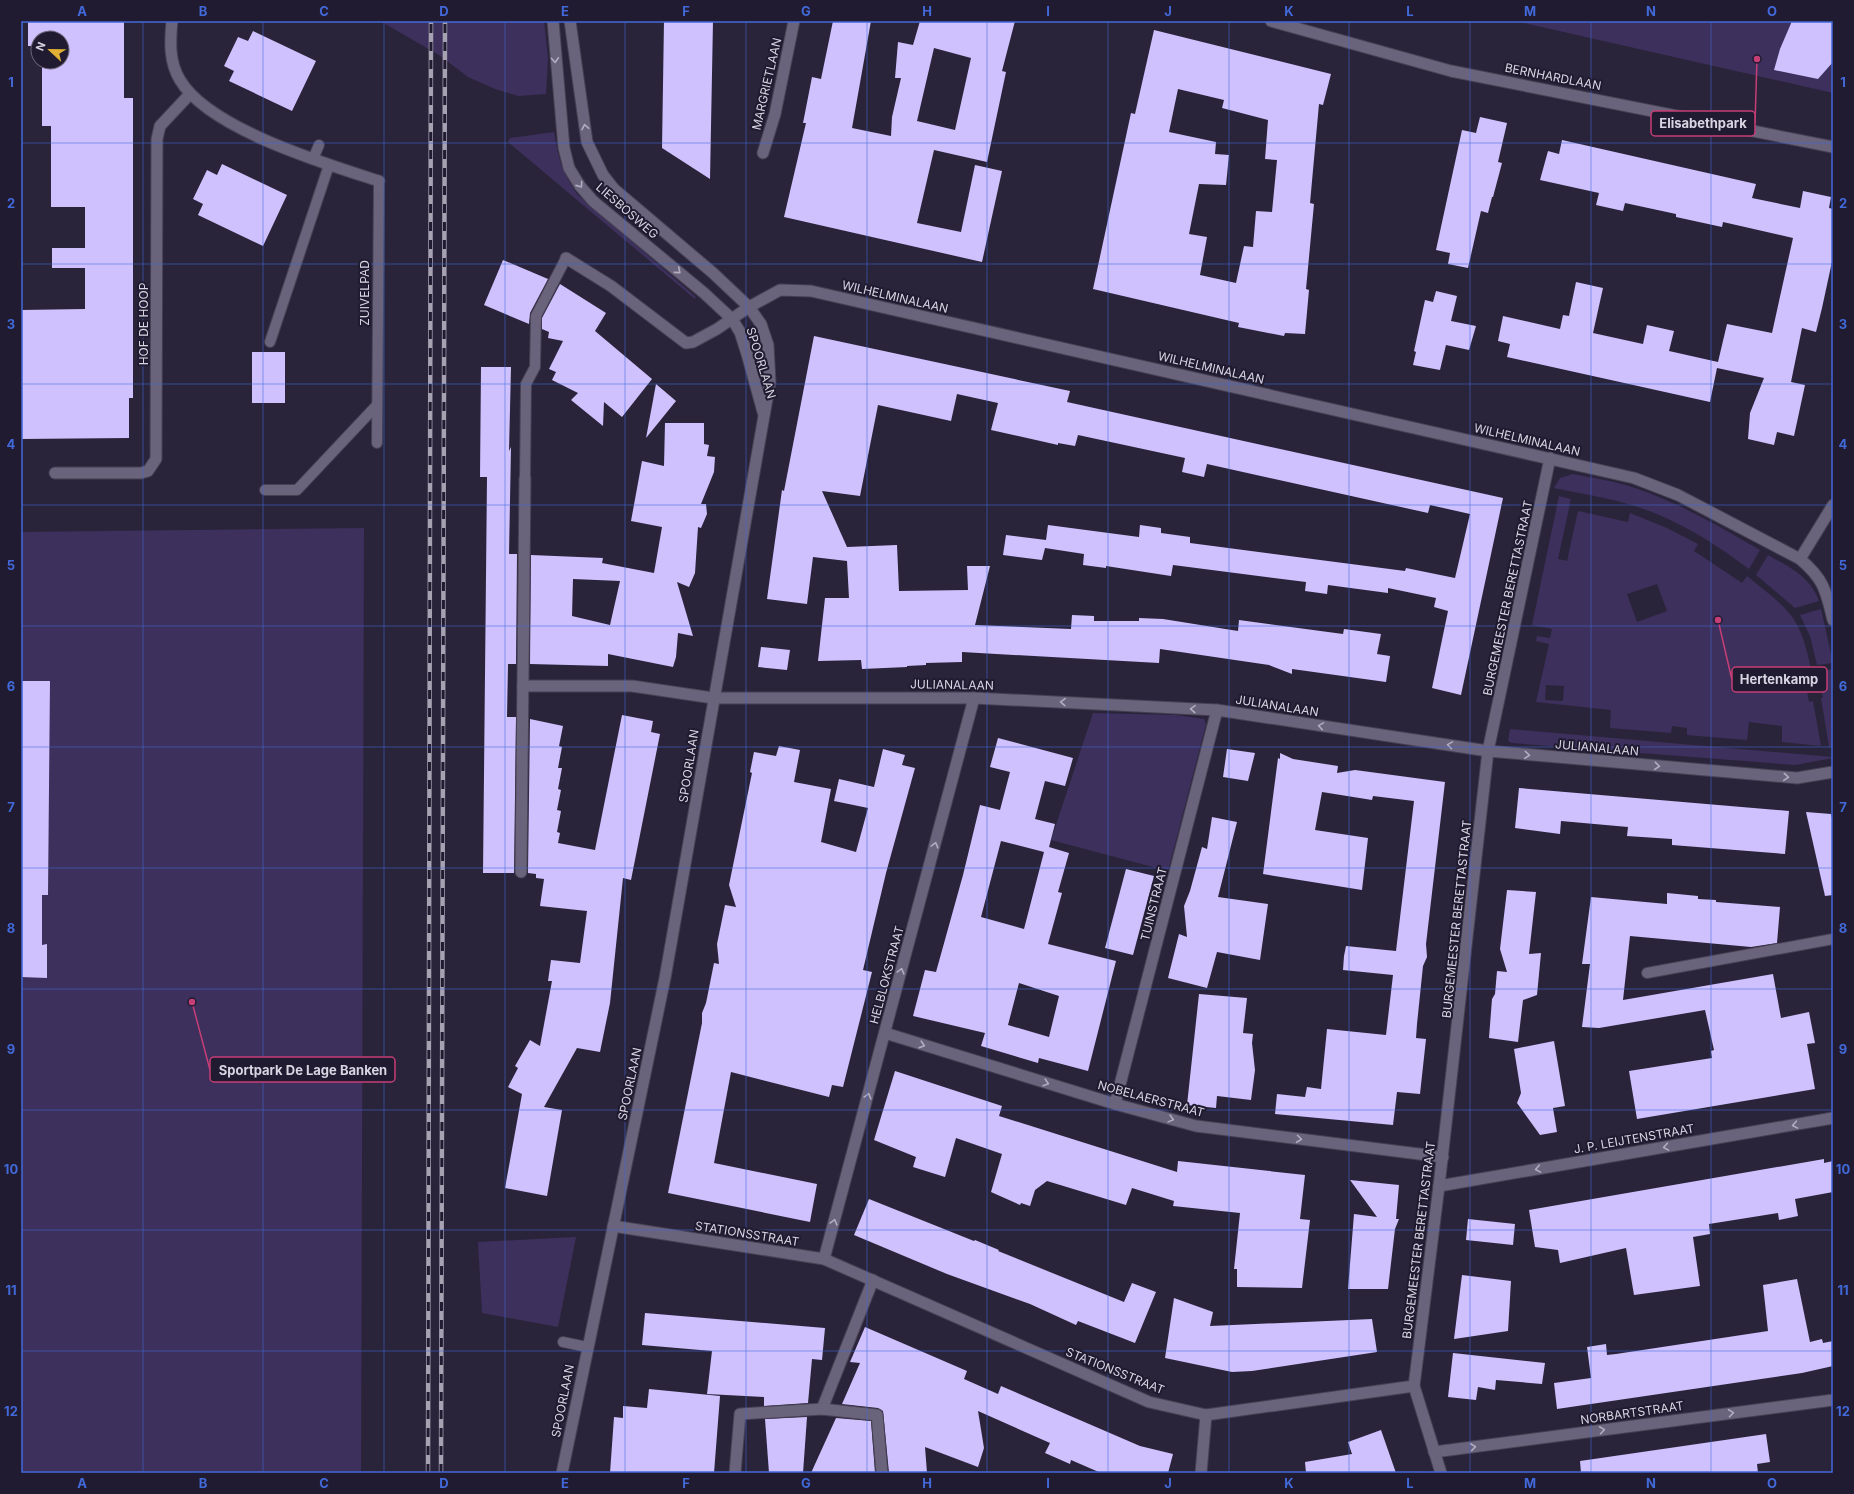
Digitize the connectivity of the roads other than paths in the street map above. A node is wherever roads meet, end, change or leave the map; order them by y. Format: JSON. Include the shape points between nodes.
{"nodes":[{"id":1,"x":172,"y":21,"type":"edge"},
{"id":2,"x":553,"y":21,"type":"edge"},
{"id":3,"x":570,"y":21,"type":"edge"},
{"id":4,"x":794,"y":21,"type":"edge"},
{"id":5,"x":1270,"y":21,"type":"edge"},
{"id":6,"x":190,"y":94,"type":"junction"},
{"id":7,"x":319,"y":145,"type":"dead end"},
{"id":8,"x":1833,"y":148,"type":"edge"},
{"id":9,"x":763,"y":153,"type":"dead end"},
{"id":10,"x":313,"y":159,"type":"junction"},
{"id":11,"x":329,"y":165,"type":"junction"},
{"id":12,"x":379,"y":181,"type":"joint"},
{"id":13,"x":566,"y":258,"type":"joint"},
{"id":14,"x":749,"y":307,"type":"junction"},
{"id":15,"x":732,"y":319,"type":"junction"},
{"id":16,"x":270,"y":342,"type":"dead end"},
{"id":17,"x":377,"y":405,"type":"junction"},
{"id":18,"x":764,"y":414,"type":"junction"},
{"id":19,"x":377,"y":443,"type":"dead end"},
{"id":20,"x":1550,"y":458,"type":"junction"},
{"id":21,"x":56,"y":474,"type":"dead end"},
{"id":22,"x":525,"y":478,"type":"joint"},
{"id":23,"x":265,"y":490,"type":"dead end"},
{"id":24,"x":1833,"y":506,"type":"edge"},
{"id":25,"x":1800,"y":559,"type":"junction"},
{"id":26,"x":1833,"y":620,"type":"edge"},
{"id":27,"x":523,"y":686,"type":"junction"},
{"id":28,"x":713,"y":698,"type":"junction"},
{"id":29,"x":974,"y":698,"type":"junction"},
{"id":30,"x":1217,"y":710,"type":"junction"},
{"id":31,"x":1488,"y":751,"type":"junction"},
{"id":32,"x":1833,"y":772,"type":"edge"},
{"id":33,"x":520,"y":872,"type":"dead end"},
{"id":34,"x":1833,"y":939,"type":"edge"},
{"id":35,"x":1647,"y":973,"type":"dead end"},
{"id":36,"x":885,"y":1033,"type":"junction"},
{"id":37,"x":1115,"y":1104,"type":"junction"},
{"id":38,"x":1833,"y":1118,"type":"edge"},
{"id":39,"x":1443,"y":1157,"type":"junction"},
{"id":40,"x":1440,"y":1186,"type":"junction"},
{"id":41,"x":614,"y":1226,"type":"junction"},
{"id":42,"x":824,"y":1260,"type":"junction"},
{"id":43,"x":873,"y":1280,"type":"junction"},
{"id":44,"x":563,"y":1342,"type":"dead end"},
{"id":45,"x":587,"y":1347,"type":"junction"},
{"id":46,"x":1414,"y":1386,"type":"junction"},
{"id":47,"x":1833,"y":1400,"type":"edge"},
{"id":48,"x":822,"y":1409,"type":"junction"},
{"id":49,"x":1206,"y":1415,"type":"junction"},
{"id":50,"x":1434,"y":1452,"type":"junction"},
{"id":51,"x":562,"y":1473,"type":"edge"},
{"id":52,"x":735,"y":1473,"type":"edge"},
{"id":53,"x":882,"y":1473,"type":"edge"},
{"id":54,"x":1201,"y":1473,"type":"edge"},
{"id":55,"x":1441,"y":1473,"type":"edge"}],
"edges":[{"from":1,"to":6,"type":"street","via":[[173,66]]},
{"from":2,"to":15,"type":"street","name":"LIESBOSWEG","one_way":true,"via":[[558,104],[569,168],[593,201]]},
{"from":14,"to":3,"type":"street","name":"LIESBOSWEG","one_way":true,"via":[[614,189],[603,175],[587,142]]},
{"from":4,"to":9,"type":"street","name":"MARGRIETLAAN","via":[[775,114]]},
{"from":5,"to":8,"type":"street","name":"BERNHARDLAAN","via":[[1451,71]]},
{"from":6,"to":10,"type":"street","via":[[208,109],[232,123]]},
{"from":6,"to":21,"type":"street","name":"HOF DE HOOP","via":[[160,126],[157,139],[156,459],[148,471],[141,473]]},
{"from":7,"to":10,"type":"lane"},
{"from":10,"to":11,"type":"street"},
{"from":11,"to":12,"type":"street"},
{"from":11,"to":16,"type":"lane"},
{"from":12,"to":17,"type":"lane","name":"ZUIVELPAD"},
{"from":13,"to":15,"type":"street","name":"WILHELMINALAAN","via":[[611,286],[686,343],[693,342]]},
{"from":13,"to":22,"type":"lane","via":[[536,316],[535,367],[526,384]]},
{"from":14,"to":15,"type":"street","name":"WILHELMINALAAN"},
{"from":14,"to":18,"type":"street","name":"SPOORLAAN","via":[[761,324],[768,345],[770,382]]},
{"from":14,"to":20,"type":"street","name":"WILHELMINALAAN","via":[[780,290],[811,291]]},
{"from":15,"to":18,"type":"street","name":"SPOORLAAN","via":[[740,332]]},
{"from":17,"to":19,"type":"lane","name":"ZUIVELPAD"},
{"from":17,"to":23,"type":"lane","via":[[298,490]]},
{"from":18,"to":28,"type":"street","name":"SPOORLAAN"},
{"from":20,"to":25,"type":"street","name":"WILHELMINALAAN","via":[[1634,478],[1678,495]]},
{"from":20,"to":31,"type":"street","name":"BURGEMEESTER BERETTASTRAAT"},
{"from":22,"to":27,"type":"street"},
{"from":24,"to":25,"type":"street"},
{"from":25,"to":26,"type":"street","name":"WILHELMINALAAN","via":[[1816,573],[1824,586]]},
{"from":27,"to":28,"type":"street","via":[[632,686]]},
{"from":27,"to":33,"type":"street"},
{"from":28,"to":29,"type":"street","name":"JULIANALAAN"},
{"from":28,"to":41,"type":"street","name":"SPOORLAAN","via":[[667,970]]},
{"from":30,"to":29,"type":"street","name":"JULIANALAAN","one_way":true},
{"from":36,"to":29,"type":"street","name":"HELBLOKSTRAAT","one_way":true},
{"from":31,"to":30,"type":"street","name":"JULIANALAAN","one_way":true},
{"from":30,"to":37,"type":"street","name":"TUINSTRAAT"},
{"from":31,"to":32,"type":"street","name":"JULIANALAAN","one_way":true,"via":[[1796,778]]},
{"from":31,"to":39,"type":"street","name":"BURGEMEESTER BERETTASTRAAT"},
{"from":34,"to":35,"type":"lane"},
{"from":36,"to":37,"type":"street","name":"NOBELAERSTRAAT","one_way":true},
{"from":42,"to":36,"type":"street","name":"HELBLOKSTRAAT","one_way":true},
{"from":37,"to":39,"type":"street","name":"NOBELAERSTRAAT","one_way":true,"via":[[1196,1126]]},
{"from":38,"to":40,"type":"street","name":"J. P. LEIJTENSTRAAT","one_way":true},
{"from":39,"to":40,"type":"street","name":"BURGEMEESTER BERETTASTRAAT"},
{"from":40,"to":46,"type":"street","name":"BURGEMEESTER BERETTASTRAAT"},
{"from":41,"to":42,"type":"street","name":"STATIONSSTRAAT"},
{"from":41,"to":45,"type":"street","name":"SPOORLAAN"},
{"from":42,"to":43,"type":"street","name":"STATIONSSTRAAT"},
{"from":43,"to":48,"type":"street"},
{"from":43,"to":49,"type":"street","name":"STATIONSSTRAAT","via":[[1149,1402]]},
{"from":44,"to":45,"type":"lane"},
{"from":45,"to":51,"type":"street","name":"SPOORLAAN"},
{"from":46,"to":49,"type":"street","name":"STATIONSSTRAAT"},
{"from":46,"to":50,"type":"street"},
{"from":50,"to":47,"type":"street","name":"NORBARTSTRAAT","one_way":true},
{"from":48,"to":52,"type":"street","via":[[740,1414]]},
{"from":48,"to":53,"type":"street","via":[[877,1415]]},
{"from":49,"to":54,"type":"street"},
{"from":50,"to":55,"type":"street"}]}
